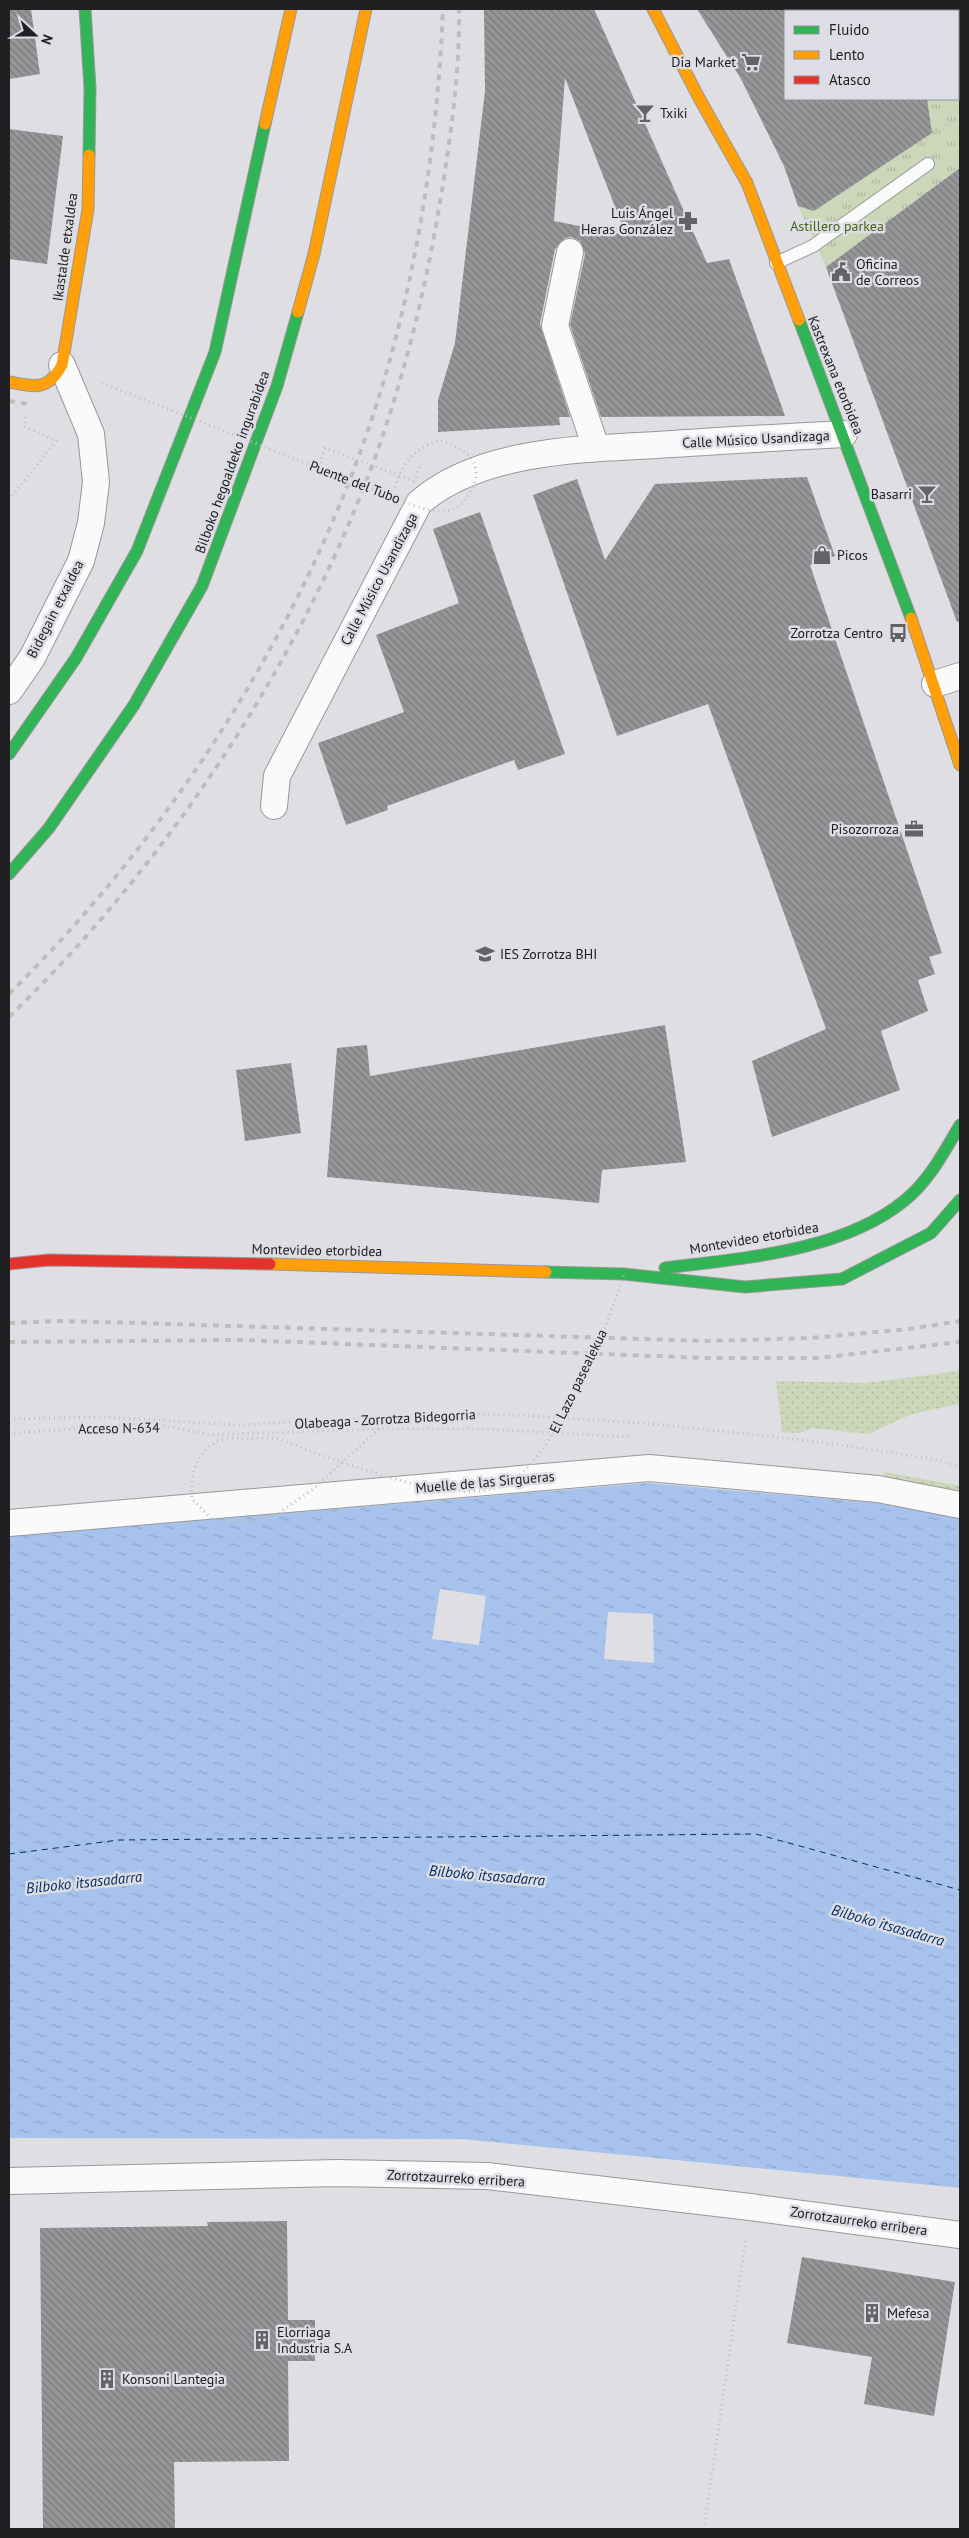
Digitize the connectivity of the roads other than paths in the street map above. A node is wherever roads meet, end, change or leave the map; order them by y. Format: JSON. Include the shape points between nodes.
{"nodes":[{"id":1,"x":85,"y":9,"type":"edge"},
{"id":2,"x":291,"y":9,"type":"edge"},
{"id":3,"x":366,"y":9,"type":"edge"},
{"id":4,"x":653,"y":9,"type":"edge"},
{"id":5,"x":928,"y":164,"type":"dead end"},
{"id":6,"x":570,"y":252,"type":"dead end"},
{"id":7,"x":776,"y":262,"type":"junction"},
{"id":8,"x":62,"y":365,"type":"junction"},
{"id":9,"x":9,"y":382,"type":"edge"},
{"id":10,"x":844,"y":434,"type":"junction"},
{"id":11,"x":596,"y":448,"type":"junction"},
{"id":12,"x":960,"y":676,"type":"edge"},
{"id":13,"x":936,"y":684,"type":"junction"},
{"id":14,"x":9,"y":691,"type":"edge"},
{"id":15,"x":9,"y":754,"type":"edge"},
{"id":16,"x":960,"y":765,"type":"edge"},
{"id":17,"x":274,"y":806,"type":"dead end"},
{"id":18,"x":9,"y":874,"type":"edge"},
{"id":19,"x":960,"y":1125,"type":"edge"},
{"id":20,"x":960,"y":1200,"type":"edge"},
{"id":21,"x":9,"y":1264,"type":"edge"},
{"id":22,"x":624,"y":1274,"type":"junction"},
{"id":23,"x":960,"y":1505,"type":"edge"},
{"id":24,"x":9,"y":1523,"type":"edge"},
{"id":25,"x":9,"y":2181,"type":"edge"},
{"id":26,"x":960,"y":2235,"type":"edge"}],
"edges":[{"from":1,"to":8,"type":"main road","name":"Ikastalde etxaldea","via":[[90,88],[88,209]]},
{"from":2,"to":15,"type":"main road","via":[[215,352],[137,551],[76,658]]},
{"from":3,"to":18,"type":"main road","name":"Bilboko hegoaldeko ingurabidea","via":[[314,254],[277,386],[202,586],[134,705],[49,828]]},
{"from":4,"to":7,"type":"main road","name":"Kastrexana etorbidea","via":[[747,183]]},
{"from":5,"to":7,"type":"lane","via":[[813,246]]},
{"from":6,"to":11,"type":"street","via":[[555,326]]},
{"from":7,"to":10,"type":"main road","name":"Kastrexana etorbidea"},
{"from":8,"to":9,"type":"main road","via":[[56,378],[39,388]]},
{"from":8,"to":14,"type":"street","name":"Bidegain etxaldea","via":[[91,434],[96,482],[91,524],[81,561],[32,658]]},
{"from":10,"to":11,"type":"street","name":"Calle Músico Usandizaga"},
{"from":10,"to":13,"type":"main road","name":"Kastrexana etorbidea"},
{"from":11,"to":17,"type":"street","name":"Calle Músico Usandizaga","via":[[556,450],[486,467],[435,489],[419,502],[277,776]]},
{"from":12,"to":13,"type":"street"},
{"from":13,"to":16,"type":"main road","name":"Kastrexana etorbidea"},
{"from":19,"to":22,"type":"main road","name":"Montevideo etorbidea","via":[[928,1177],[914,1190],[893,1209],[836,1238],[780,1252]]},
{"from":20,"to":22,"type":"main road","name":"Montevideo etorbidea","via":[[931,1233],[842,1279],[745,1287]]},
{"from":21,"to":22,"type":"main road","name":"Montevideo etorbidea","via":[[49,1260]]},
{"from":23,"to":24,"type":"street","name":"Muelle de las Sirgueras","via":[[878,1489],[649,1468]]},
{"from":25,"to":26,"type":"street","name":"Zorrotzaurreko erribera","via":[[337,2173],[487,2176]]}]}
